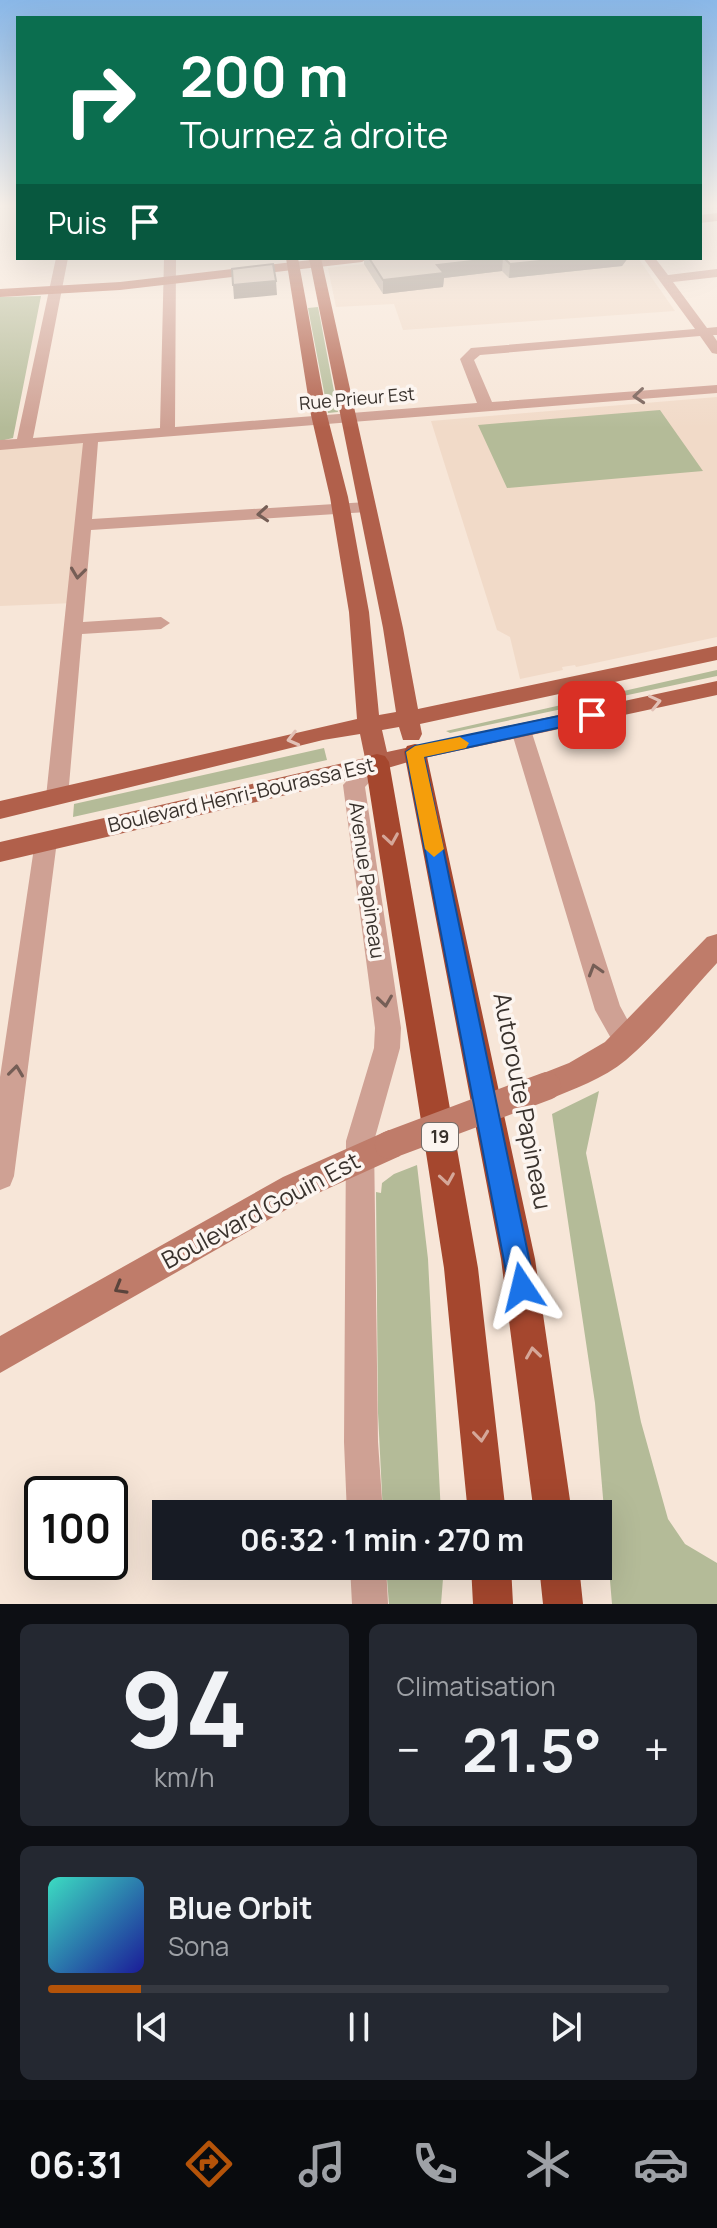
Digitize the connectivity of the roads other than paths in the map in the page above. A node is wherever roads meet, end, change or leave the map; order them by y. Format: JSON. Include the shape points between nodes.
{"nodes":[{"id":1,"x":58,"y":279,"type":"edge"},
{"id":2,"x":184,"y":279,"type":"edge"},
{"id":3,"x":296,"y":279,"type":"edge"},
{"id":4,"x":319,"y":279,"type":"edge"},
{"id":5,"x":665,"y":279,"type":"edge"},
{"id":6,"x":170,"y":281,"type":"junction"},
{"id":7,"x":56,"y":290,"type":"junction"},
{"id":8,"x":0,"y":293,"type":"edge"},
{"id":9,"x":710,"y":332,"type":"edge"},
{"id":10,"x":717,"y":350,"type":"edge"},
{"id":11,"x":717,"y":389,"type":"edge"},
{"id":12,"x":487,"y":409,"type":"junction"},
{"id":13,"x":348,"y":419,"type":"junction"},
{"id":14,"x":321,"y":422,"type":"junction"},
{"id":15,"x":167,"y":434,"type":"junction"},
{"id":16,"x":91,"y":440,"type":"junction"},
{"id":17,"x":24,"y":444,"type":"junction"},
{"id":18,"x":0,"y":445,"type":"edge"},
{"id":19,"x":367,"y":507,"type":"junction"},
{"id":20,"x":341,"y":509,"type":"junction"},
{"id":21,"x":83,"y":525,"type":"junction"},
{"id":22,"x":161,"y":623,"type":"dead end"},
{"id":23,"x":71,"y":629,"type":"junction"},
{"id":24,"x":717,"y":653,"type":"edge"},
{"id":25,"x":717,"y":688,"type":"edge"},
{"id":26,"x":409,"y":718,"type":"junction"},
{"id":27,"x":370,"y":723,"type":"junction"},
{"id":28,"x":521,"y":730,"type":"junction"},
{"id":29,"x":415,"y":752,"type":"junction"},
{"id":30,"x":377,"y":762,"type":"junction"},
{"id":31,"x":57,"y":797,"type":"junction"},
{"id":32,"x":0,"y":810,"type":"edge"},
{"id":33,"x":46,"y":841,"type":"junction"},
{"id":34,"x":0,"y":852,"type":"edge"},
{"id":35,"x":717,"y":945,"type":"edge"},
{"id":36,"x":626,"y":1041,"type":"junction"},
{"id":37,"x":375,"y":1150,"type":"junction"},
{"id":38,"x":0,"y":1176,"type":"edge"},
{"id":39,"x":0,"y":1355,"type":"edge"},
{"id":40,"x":364,"y":1500,"type":"edge"},
{"id":41,"x":486,"y":1500,"type":"edge"},
{"id":42,"x":551,"y":1500,"type":"edge"},
{"id":43,"x":369,"y":1580,"type":"edge"},
{"id":44,"x":492,"y":1580,"type":"edge"},
{"id":45,"x":560,"y":1580,"type":"edge"},
{"id":46,"x":370,"y":1604,"type":"edge"},
{"id":47,"x":493,"y":1604,"type":"edge"},
{"id":48,"x":563,"y":1604,"type":"edge"}],
"edges":[{"from":1,"to":7,"type":"street"},
{"from":2,"to":6,"type":"street"},
{"from":3,"to":14,"type":"main road"},
{"from":4,"to":13,"type":"main road"},
{"from":5,"to":9,"type":"street"},
{"from":6,"to":7,"type":"street"},
{"from":6,"to":15,"type":"street"},
{"from":7,"to":8,"type":"street"},
{"from":7,"to":17,"type":"street"},
{"from":9,"to":10,"type":"street"},
{"from":9,"to":12,"type":"street","via":[[474,352],[467,359]]},
{"from":11,"to":12,"type":"street","name":"Rue Prieur Est","one_way":true},
{"from":12,"to":13,"type":"street","name":"Rue Prieur Est"},
{"from":13,"to":14,"type":"street","name":"Rue Prieur Est"},
{"from":13,"to":19,"type":"main road"},
{"from":14,"to":15,"type":"street","name":"Rue Prieur Est"},
{"from":14,"to":20,"type":"main road"},
{"from":15,"to":16,"type":"street","name":"Rue Prieur Est"},
{"from":16,"to":17,"type":"street","name":"Rue Prieur Est"},
{"from":16,"to":21,"type":"street"},
{"from":17,"to":18,"type":"street","name":"Rue Prieur Est"},
{"from":19,"to":20,"type":"street"},
{"from":19,"to":26,"type":"main road"},
{"from":20,"to":21,"type":"street","one_way":true},
{"from":20,"to":27,"type":"main road"},
{"from":21,"to":23,"type":"street","one_way":true},
{"from":22,"to":23,"type":"street"},
{"from":23,"to":31,"type":"street"},
{"from":24,"to":26,"type":"main road","name":"Boulevard Henri-Bourassa Est"},
{"from":28,"to":25,"type":"main road","name":"Boulevard Henri-Bourassa Est","one_way":true},
{"from":26,"to":27,"type":"main road","name":"Boulevard Henri-Bourassa Est"},
{"from":26,"to":29,"type":"main road"},
{"from":27,"to":30,"type":"main road"},
{"from":27,"to":31,"type":"main road","name":"Boulevard Henri-Bourassa Est","one_way":true},
{"from":28,"to":29,"type":"main road","name":"Boulevard Henri-Bourassa Est"},
{"from":36,"to":28,"type":"street","one_way":true,"via":[[608,1010]]},
{"from":29,"to":30,"type":"main road","name":"Boulevard Henri-Bourassa Est"},
{"from":42,"to":29,"type":"highway","name":"Autoroute Papineau","one_way":true,"via":[[518,1259]]},
{"from":30,"to":33,"type":"main road","name":"Boulevard Henri-Bourassa Est"},
{"from":30,"to":37,"type":"street","name":"Avenue Papineau","one_way":true,"via":[[354,785],[388,1038],[362,1130]]},
{"from":30,"to":41,"type":"highway","number":"19","one_way":true,"via":[[461,1268]]},
{"from":31,"to":32,"type":"main road","name":"Boulevard Henri-Bourassa Est"},
{"from":33,"to":34,"type":"main road","name":"Boulevard Henri-Bourassa Est"},
{"from":38,"to":33,"type":"street","one_way":true},
{"from":35,"to":36,"type":"street","name":"Boulevard Gouin Est"},
{"from":36,"to":37,"type":"street","name":"Boulevard Gouin Est","bridge":true,"via":[[592,1065],[547,1086]]},
{"from":37,"to":39,"type":"street","name":"Boulevard Gouin Est","one_way":true,"via":[[294,1188]]},
{"from":37,"to":40,"type":"street","name":"Avenue Papineau","via":[[363,1273]]},
{"from":43,"to":46,"type":"street"},
{"from":44,"to":47,"type":"highway"},
{"from":45,"to":48,"type":"highway"}]}
